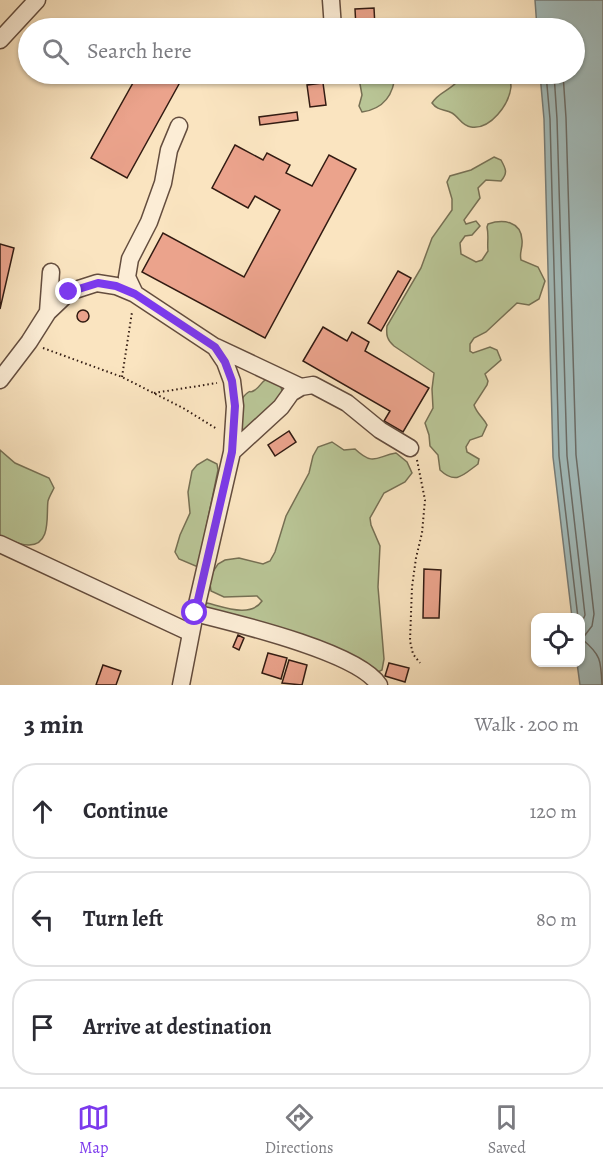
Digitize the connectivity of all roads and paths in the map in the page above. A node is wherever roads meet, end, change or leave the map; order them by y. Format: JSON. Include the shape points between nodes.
{"nodes":[{"id":1,"x":331,"y":0,"type":"edge"},
{"id":2,"x":34,"y":1,"type":"edge"},
{"id":3,"x":19,"y":18,"type":"edge"},
{"id":4,"x":332,"y":18,"type":"edge"},
{"id":5,"x":18,"y":19,"type":"edge"},
{"id":6,"x":0,"y":40,"type":"edge"},
{"id":7,"x":179,"y":126,"type":"dead end"},
{"id":8,"x":130,"y":259,"type":"junction"},
{"id":9,"x":51,"y":272,"type":"dead end"},
{"id":10,"x":98,"y":283,"type":"junction"},
{"id":11,"x":135,"y":294,"type":"junction"},
{"id":12,"x":48,"y":312,"type":"junction"},
{"id":13,"x":30,"y":342,"type":"junction"},
{"id":14,"x":215,"y":347,"type":"junction"},
{"id":15,"x":122,"y":377,"type":"junction"},
{"id":16,"x":0,"y":380,"type":"edge"},
{"id":17,"x":232,"y":381,"type":"junction"},
{"id":18,"x":301,"y":387,"type":"junction"},
{"id":19,"x":154,"y":393,"type":"junction"},
{"id":20,"x":232,"y":445,"type":"junction"},
{"id":21,"x":410,"y":448,"type":"joint"},
{"id":22,"x":0,"y":544,"type":"edge"},
{"id":23,"x":195,"y":613,"type":"junction"},
{"id":24,"x":191,"y":633,"type":"junction"},
{"id":25,"x":420,"y":663,"type":"dead end"},
{"id":26,"x":181,"y":685,"type":"edge"},
{"id":27,"x":379,"y":685,"type":"edge"}],
"edges":[{"from":1,"to":4,"type":"street"},
{"from":2,"to":3,"type":"street"},
{"from":5,"to":6,"type":"street"},
{"from":7,"to":8,"type":"street","via":[[149,222]]},
{"from":8,"to":10,"type":"street"},
{"from":8,"to":11,"type":"street","via":[[127,277]]},
{"from":9,"to":12,"type":"street"},
{"from":10,"to":11,"type":"street"},
{"from":10,"to":12,"type":"street","via":[[69,292]]},
{"from":11,"to":14,"type":"street"},
{"from":11,"to":15,"type":"path"},
{"from":12,"to":13,"type":"street"},
{"from":13,"to":15,"type":"path"},
{"from":13,"to":16,"type":"street"},
{"from":14,"to":17,"type":"street"},
{"from":14,"to":18,"type":"street"},
{"from":15,"to":19,"type":"path"},
{"from":17,"to":19,"type":"path"},
{"from":17,"to":20,"type":"street"},
{"from":18,"to":20,"type":"street"},
{"from":18,"to":21,"type":"street","via":[[313,386],[347,403]]},
{"from":19,"to":20,"type":"path","via":[[183,408]]},
{"from":20,"to":23,"type":"street"},
{"from":21,"to":25,"type":"path","via":[[417,461],[425,501],[412,587],[410,641]]},
{"from":22,"to":24,"type":"street"},
{"from":23,"to":24,"type":"street"},
{"from":23,"to":27,"type":"street","via":[[259,629],[343,659],[369,674]]},
{"from":24,"to":26,"type":"street"}]}
